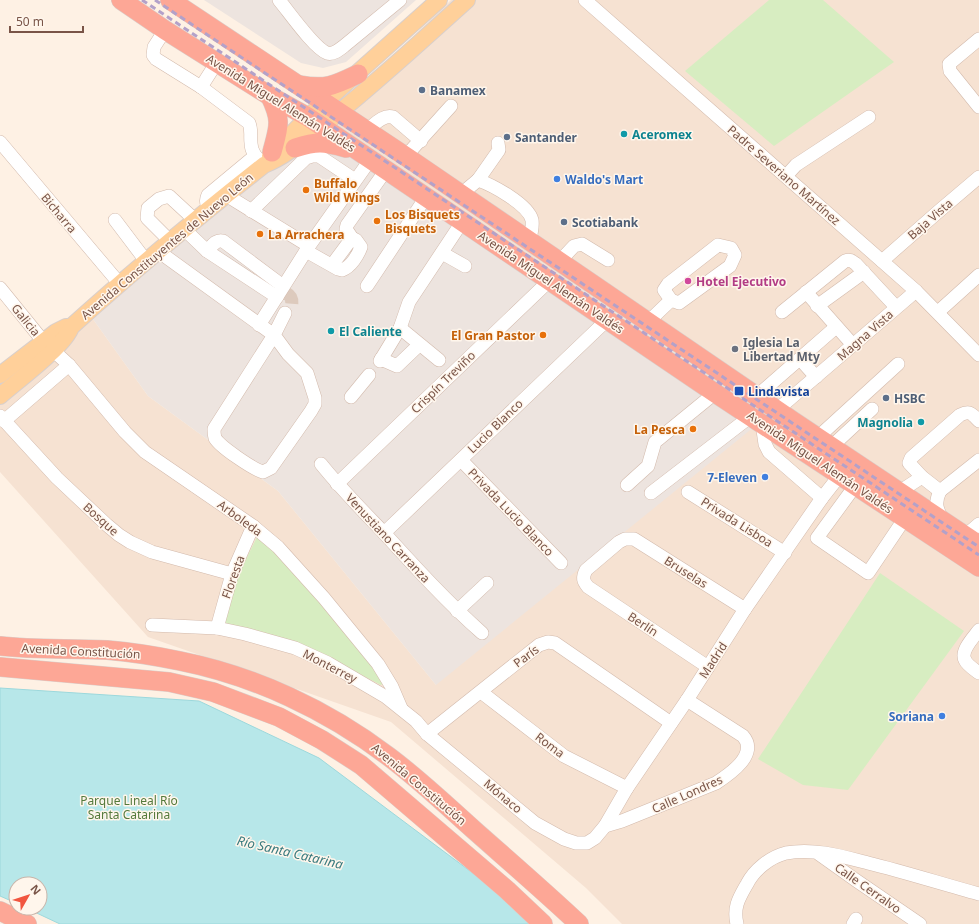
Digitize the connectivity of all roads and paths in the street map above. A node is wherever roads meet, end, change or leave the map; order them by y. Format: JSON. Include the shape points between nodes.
{"nodes":[{"id":1,"x":121,"y":0,"type":"edge"},
{"id":2,"x":170,"y":0,"type":"edge"},
{"id":3,"x":279,"y":0,"type":"edge"},
{"id":4,"x":400,"y":0,"type":"edge"},
{"id":5,"x":439,"y":0,"type":"edge"},
{"id":6,"x":467,"y":0,"type":"edge"},
{"id":7,"x":584,"y":0,"type":"edge"},
{"id":8,"x":165,"y":30,"type":"junction"},
{"id":9,"x":979,"y":39,"type":"edge"},
{"id":10,"x":217,"y":62,"type":"junction"},
{"id":11,"x":358,"y":74,"type":"junction"},
{"id":12,"x":298,"y":85,"type":"junction"},
{"id":13,"x":202,"y":87,"type":"junction"},
{"id":14,"x":270,"y":96,"type":"junction"},
{"id":15,"x":451,"y":106,"type":"dead end"},
{"id":16,"x":979,"y":107,"type":"edge"},
{"id":17,"x":332,"y":108,"type":"junction"},
{"id":18,"x":869,"y":117,"type":"dead end"},
{"id":19,"x":315,"y":122,"type":"junction"},
{"id":20,"x":366,"y":131,"type":"junction"},
{"id":21,"x":421,"y":141,"type":"junction"},
{"id":22,"x":0,"y":142,"type":"edge"},
{"id":23,"x":498,"y":143,"type":"dead end"},
{"id":24,"x":295,"y":148,"type":"junction"},
{"id":25,"x":363,"y":155,"type":"junction"},
{"id":26,"x":405,"y":157,"type":"junction"},
{"id":27,"x":264,"y":158,"type":"junction"},
{"id":28,"x":386,"y":170,"type":"junction"},
{"id":29,"x":786,"y":176,"type":"junction"},
{"id":30,"x":979,"y":177,"type":"edge"},
{"id":31,"x":355,"y":180,"type":"junction"},
{"id":32,"x":478,"y":180,"type":"junction"},
{"id":33,"x":226,"y":195,"type":"junction"},
{"id":34,"x":460,"y":195,"type":"junction"},
{"id":35,"x":426,"y":198,"type":"junction"},
{"id":36,"x":210,"y":208,"type":"junction"},
{"id":37,"x":250,"y":211,"type":"junction"},
{"id":38,"x":115,"y":220,"type":"dead end"},
{"id":39,"x":462,"y":222,"type":"junction"},
{"id":40,"x":189,"y":225,"type":"junction"},
{"id":41,"x":529,"y":242,"type":"junction"},
{"id":42,"x":308,"y":248,"type":"junction"},
{"id":43,"x":158,"y":251,"type":"junction"},
{"id":44,"x":442,"y":253,"type":"junction"},
{"id":45,"x":608,"y":260,"type":"dead end"},
{"id":46,"x":882,"y":261,"type":"junction"},
{"id":47,"x":559,"y":262,"type":"junction"},
{"id":48,"x":465,"y":266,"type":"dead end"},
{"id":49,"x":864,"y":272,"type":"junction"},
{"id":50,"x":829,"y":274,"type":"junction"},
{"id":51,"x":979,"y":275,"type":"edge"},
{"id":52,"x":549,"y":281,"type":"junction"},
{"id":53,"x":119,"y":284,"type":"junction"},
{"id":54,"x":367,"y":286,"type":"dead end"},
{"id":55,"x":0,"y":288,"type":"edge"},
{"id":56,"x":840,"y":289,"type":"junction"},
{"id":57,"x":916,"y":291,"type":"junction"},
{"id":58,"x":806,"y":292,"type":"junction"},
{"id":59,"x":279,"y":295,"type":"junction"},
{"id":60,"x":671,"y":300,"type":"junction"},
{"id":61,"x":817,"y":306,"type":"junction"},
{"id":62,"x":896,"y":308,"type":"junction"},
{"id":63,"x":782,"y":312,"type":"dead end"},
{"id":64,"x":938,"y":312,"type":"junction"},
{"id":65,"x":607,"y":320,"type":"junction"},
{"id":66,"x":648,"y":322,"type":"junction"},
{"id":67,"x":259,"y":325,"type":"junction"},
{"id":68,"x":836,"y":327,"type":"junction"},
{"id":69,"x":400,"y":328,"type":"junction"},
{"id":70,"x":274,"y":335,"type":"junction"},
{"id":71,"x":420,"y":345,"type":"junction"},
{"id":72,"x":853,"y":345,"type":"junction"},
{"id":73,"x":48,"y":346,"type":"junction"},
{"id":74,"x":979,"y":355,"type":"edge"},
{"id":75,"x":800,"y":359,"type":"junction"},
{"id":76,"x":439,"y":360,"type":"dead end"},
{"id":77,"x":898,"y":364,"type":"dead end"},
{"id":78,"x":69,"y":365,"type":"junction"},
{"id":79,"x":369,"y":375,"type":"dead end"},
{"id":80,"x":0,"y":376,"type":"edge"},
{"id":81,"x":816,"y":377,"type":"junction"},
{"id":82,"x":715,"y":393,"type":"junction"},
{"id":83,"x":0,"y":396,"type":"edge"},
{"id":84,"x":757,"y":396,"type":"junction"},
{"id":85,"x":351,"y":397,"type":"dead end"},
{"id":86,"x":777,"y":410,"type":"junction"},
{"id":87,"x":872,"y":410,"type":"dead end"},
{"id":88,"x":2,"y":418,"type":"edge"},
{"id":89,"x":756,"y":419,"type":"junction"},
{"id":90,"x":793,"y":421,"type":"junction"},
{"id":91,"x":979,"y":421,"type":"edge"},
{"id":92,"x":824,"y":442,"type":"junction"},
{"id":93,"x":461,"y":460,"type":"junction"},
{"id":94,"x":979,"y":460,"type":"edge"},
{"id":95,"x":321,"y":464,"type":"dead end"},
{"id":96,"x":840,"y":475,"type":"junction"},
{"id":97,"x":922,"y":477,"type":"junction"},
{"id":98,"x":337,"y":484,"type":"junction"},
{"id":99,"x":627,"y":485,"type":"dead end"},
{"id":100,"x":856,"y":486,"type":"junction"},
{"id":101,"x":940,"y":491,"type":"junction"},
{"id":102,"x":688,"y":492,"type":"dead end"},
{"id":103,"x":899,"y":492,"type":"junction"},
{"id":104,"x":651,"y":493,"type":"dead end"},
{"id":105,"x":822,"y":498,"type":"junction"},
{"id":106,"x":905,"y":518,"type":"junction"},
{"id":107,"x":943,"y":522,"type":"junction"},
{"id":108,"x":979,"y":524,"type":"edge"},
{"id":109,"x":253,"y":526,"type":"junction"},
{"id":110,"x":384,"y":533,"type":"junction"},
{"id":111,"x":625,"y":539,"type":"joint"},
{"id":112,"x":975,"y":542,"type":"edge"},
{"id":113,"x":785,"y":553,"type":"junction"},
{"id":114,"x":561,"y":563,"type":"dead end"},
{"id":115,"x":979,"y":567,"type":"edge"},
{"id":116,"x":232,"y":574,"type":"junction"},
{"id":117,"x":487,"y":583,"type":"dead end"},
{"id":118,"x":745,"y":609,"type":"junction"},
{"id":119,"x":458,"y":611,"type":"junction"},
{"id":120,"x":152,"y":625,"type":"dead end"},
{"id":121,"x":217,"y":628,"type":"junction"},
{"id":122,"x":979,"y":630,"type":"edge"},
{"id":123,"x":482,"y":633,"type":"dead end"},
{"id":124,"x":2,"y":646,"type":"edge"},
{"id":125,"x":0,"y":667,"type":"edge"},
{"id":126,"x":708,"y":667,"type":"junction"},
{"id":127,"x":979,"y":673,"type":"edge"},
{"id":128,"x":481,"y":692,"type":"junction"},
{"id":129,"x":687,"y":700,"type":"junction"},
{"id":130,"x":402,"y":710,"type":"junction"},
{"id":131,"x":671,"y":723,"type":"junction"},
{"id":132,"x":427,"y":734,"type":"junction"},
{"id":133,"x":627,"y":788,"type":"junction"},
{"id":134,"x":605,"y":826,"type":"junction"},
{"id":135,"x":586,"y":843,"type":"joint"},
{"id":136,"x":816,"y":852,"type":"junction"},
{"id":137,"x":863,"y":862,"type":"junction"},
{"id":138,"x":857,"y":881,"type":"junction"},
{"id":139,"x":979,"y":894,"type":"edge"},
{"id":140,"x":0,"y":911,"type":"edge"},
{"id":141,"x":27,"y":924,"type":"edge"},
{"id":142,"x":543,"y":924,"type":"edge"},
{"id":143,"x":579,"y":924,"type":"edge"},
{"id":144,"x":737,"y":924,"type":"edge"},
{"id":145,"x":920,"y":924,"type":"edge"}],
"edges":[{"from":1,"to":8,"type":"highway","name":"Avenida Miguel Alemán Valdés"},
{"from":2,"to":12,"type":"highway","name":"Avenida Miguel Alemán Valdés"},
{"from":3,"to":4,"type":"street","via":[[319,48],[329,53],[337,52]]},
{"from":5,"to":11,"type":"main road","name":"Avenida Constituyentes de Nuevo León"},
{"from":6,"to":17,"type":"main road","name":"Avenida Constituyentes de Nuevo León"},
{"from":7,"to":29,"type":"street","name":"Padre Severiano Martínez"},
{"from":8,"to":10,"type":"highway","name":"Avenida Miguel Alemán Valdés"},
{"from":8,"to":13,"type":"street","via":[[154,46],[153,55]]},
{"from":9,"to":16,"type":"street","via":[[949,64],[950,71]]},
{"from":10,"to":13,"type":"street"},
{"from":10,"to":14,"type":"highway","name":"Avenida Miguel Alemán Valdés"},
{"from":11,"to":12,"type":"highway","via":[[326,87]]},
{"from":11,"to":17,"type":"main road","name":"Avenida Constituyentes de Nuevo León"},
{"from":12,"to":17,"type":"highway","name":"Avenida Miguel Alemán Valdés"},
{"from":13,"to":27,"type":"street","via":[[249,123],[250,144]]},
{"from":14,"to":19,"type":"highway","name":"Avenida Miguel Alemán Valdés"},
{"from":14,"to":27,"type":"highway","via":[[277,110],[279,124]]},
{"from":15,"to":21,"type":"street"},
{"from":17,"to":19,"type":"main road","name":"Avenida Constituyentes de Nuevo León"},
{"from":17,"to":20,"type":"highway","name":"Avenida Miguel Alemán Valdés"},
{"from":18,"to":29,"type":"street","via":[[796,165]]},
{"from":19,"to":24,"type":"main road","name":"Avenida Constituyentes de Nuevo León"},
{"from":19,"to":25,"type":"highway","name":"Avenida Miguel Alemán Valdés"},
{"from":19,"to":27,"type":"main road","name":"Avenida Constituyentes de Nuevo León"},
{"from":20,"to":21,"type":"street","via":[[389,116]]},
{"from":20,"to":26,"type":"highway","name":"Avenida Miguel Alemán Valdés"},
{"from":21,"to":26,"type":"street"},
{"from":22,"to":53,"type":"street","name":"Bicharra"},
{"from":23,"to":32,"type":"street","via":[[499,150]]},
{"from":24,"to":25,"type":"highway","via":[[322,142]]},
{"from":24,"to":27,"type":"main road","name":"Avenida Constituyentes de Nuevo León","via":[[276,160]]},
{"from":25,"to":28,"type":"highway","name":"Avenida Miguel Alemán Valdés"},
{"from":25,"to":31,"type":"street"},
{"from":26,"to":34,"type":"highway","name":"Avenida Miguel Alemán Valdés"},
{"from":27,"to":33,"type":"main road","name":"Avenida Constituyentes de Nuevo León"},
{"from":27,"to":36,"type":"street","via":[[208,195],[206,204]]},
{"from":28,"to":35,"type":"highway","name":"Avenida Miguel Alemán Valdés"},
{"from":28,"to":42,"type":"street","via":[[347,225],[346,230],[361,247],[349,266],[342,270]]},
{"from":29,"to":46,"type":"street","name":"Padre Severiano Martínez"},
{"from":30,"to":46,"type":"street","name":"Baja Vista"},
{"from":31,"to":37,"type":"street","via":[[319,156],[312,156],[306,158]]},
{"from":31,"to":42,"type":"street"},
{"from":32,"to":34,"type":"street"},
{"from":32,"to":41,"type":"street","via":[[494,187],[526,210],[532,219]]},
{"from":33,"to":36,"type":"main road","name":"Avenida Constituyentes de Nuevo León"},
{"from":33,"to":37,"type":"street"},
{"from":34,"to":41,"type":"highway","name":"Avenida Miguel Alemán Valdés"},
{"from":35,"to":39,"type":"highway","name":"Avenida Miguel Alemán Valdés"},
{"from":35,"to":54,"type":"street"},
{"from":36,"to":40,"type":"main road","name":"Avenida Constituyentes de Nuevo León"},
{"from":37,"to":42,"type":"street"},
{"from":38,"to":43,"type":"street"},
{"from":39,"to":44,"type":"street"},
{"from":39,"to":52,"type":"highway","name":"Avenida Miguel Alemán Valdés"},
{"from":40,"to":43,"type":"main road","name":"Avenida Constituyentes de Nuevo León"},
{"from":40,"to":43,"type":"street","via":[[169,196],[159,199],[148,208],[147,218]]},
{"from":40,"to":59,"type":"street","via":[[207,251],[216,241],[223,241]]},
{"from":41,"to":47,"type":"highway","name":"Avenida Miguel Alemán Valdés"},
{"from":42,"to":59,"type":"street"},
{"from":43,"to":53,"type":"main road","name":"Avenida Constituyentes de Nuevo León"},
{"from":43,"to":67,"type":"street"},
{"from":44,"to":48,"type":"street"},
{"from":44,"to":69,"type":"street","via":[[409,302]]},
{"from":45,"to":47,"type":"street","via":[[582,244],[574,246]]},
{"from":46,"to":57,"type":"street","name":"Padre Severiano Martínez"},
{"from":47,"to":66,"type":"highway","name":"Avenida Miguel Alemán Valdés"},
{"from":49,"to":50,"type":"street","via":[[852,260],[848,260]]},
{"from":49,"to":56,"type":"street"},
{"from":49,"to":62,"type":"street"},
{"from":50,"to":56,"type":"street"},
{"from":50,"to":58,"type":"street"},
{"from":51,"to":64,"type":"street"},
{"from":52,"to":65,"type":"highway","name":"Avenida Miguel Alemán Valdés"},
{"from":52,"to":98,"type":"street","name":"Crispín Treviño"},
{"from":53,"to":73,"type":"main road","name":"Avenida Constituyentes de Nuevo León","via":[[71,327],[61,329]]},
{"from":55,"to":73,"type":"street","name":"Galicia"},
{"from":56,"to":61,"type":"street"},
{"from":57,"to":62,"type":"street","name":"Magna Vista"},
{"from":57,"to":64,"type":"street","name":"Padre Severiano Martínez"},
{"from":58,"to":61,"type":"street"},
{"from":58,"to":63,"type":"street"},
{"from":59,"to":67,"type":"street"},
{"from":59,"to":70,"type":"street","via":[[278,313],[288,311]]},
{"from":60,"to":60,"type":"street","via":[[679,303],[730,266],[735,255],[731,248],[718,245],[668,284],[664,290]]},
{"from":60,"to":66,"type":"street"},
{"from":61,"to":68,"type":"street"},
{"from":62,"to":72,"type":"street","name":"Magna Vista"},
{"from":64,"to":74,"type":"street","name":"Padre Severiano Martínez"},
{"from":65,"to":82,"type":"highway","name":"Avenida Miguel Alemán Valdés"},
{"from":65,"to":93,"type":"street","name":"Lucio Blanco"},
{"from":66,"to":84,"type":"highway","name":"Avenida Miguel Alemán Valdés"},
{"from":67,"to":70,"type":"street"},
{"from":68,"to":72,"type":"street"},
{"from":68,"to":75,"type":"street"},
{"from":69,"to":71,"type":"street"},
{"from":69,"to":71,"type":"street","via":[[380,360],[397,366]]},
{"from":70,"to":70,"type":"street","via":[[214,429],[218,442],[263,472],[271,468],[315,404],[307,373]]},
{"from":71,"to":76,"type":"street"},
{"from":72,"to":81,"type":"street","name":"Magna Vista"},
{"from":73,"to":78,"type":"street","name":"Arboleda"},
{"from":73,"to":80,"type":"main road","name":"Avenida Constituyentes de Nuevo León"},
{"from":73,"to":83,"type":"main road","name":"Avenida Constituyentes de Nuevo León"},
{"from":75,"to":81,"type":"street"},
{"from":75,"to":84,"type":"street"},
{"from":77,"to":92,"type":"street"},
{"from":78,"to":88,"type":"street"},
{"from":78,"to":109,"type":"street","name":"Arboleda","via":[[145,452]]},
{"from":79,"to":85,"type":"street"},
{"from":81,"to":86,"type":"street","name":"Magna Vista"},
{"from":82,"to":86,"type":"highway","via":[[726,390],[767,413]]},
{"from":82,"to":89,"type":"highway","name":"Avenida Miguel Alemán Valdés"},
{"from":82,"to":99,"type":"street","via":[[655,442],[648,466]]},
{"from":84,"to":86,"type":"highway","name":"Avenida Miguel Alemán Valdés"},
{"from":86,"to":90,"type":"highway","name":"Avenida Miguel Alemán Valdés"},
{"from":87,"to":92,"type":"street"},
{"from":88,"to":116,"type":"street","name":"Bosque","via":[[57,478],[119,535],[152,552]]},
{"from":89,"to":96,"type":"highway","name":"Avenida Miguel Alemán Valdés"},
{"from":89,"to":104,"type":"street"},
{"from":89,"to":105,"type":"street","via":[[769,452]]},
{"from":90,"to":92,"type":"highway","name":"Avenida Miguel Alemán Valdés"},
{"from":90,"to":96,"type":"highway","via":[[808,440],[830,456],[836,463]]},
{"from":91,"to":97,"type":"street","via":[[966,412],[911,458],[910,465]]},
{"from":92,"to":103,"type":"highway","name":"Avenida Miguel Alemán Valdés"},
{"from":93,"to":110,"type":"street","name":"Lucio Blanco"},
{"from":93,"to":114,"type":"street","name":"Privada Lucio Blanco"},
{"from":94,"to":101,"type":"street"},
{"from":95,"to":98,"type":"street","name":"Venustiano Carranza"},
{"from":96,"to":100,"type":"highway","name":"Avenida Miguel Alemán Valdés"},
{"from":96,"to":103,"type":"highway","via":[[855,472],[891,493]]},
{"from":96,"to":105,"type":"street","name":"Madrid"},
{"from":97,"to":101,"type":"street"},
{"from":97,"to":103,"type":"street"},
{"from":98,"to":110,"type":"street","name":"Venustiano Carranza"},
{"from":100,"to":106,"type":"highway","name":"Avenida Miguel Alemán Valdés"},
{"from":100,"to":106,"type":"street","via":[[817,538],[868,573]]},
{"from":101,"to":107,"type":"street","via":[[936,506]]},
{"from":102,"to":113,"type":"street","name":"Privada Lisboa"},
{"from":103,"to":107,"type":"highway","name":"Avenida Miguel Alemán Valdés"},
{"from":105,"to":113,"type":"street","name":"Madrid"},
{"from":106,"to":115,"type":"highway","name":"Avenida Miguel Alemán Valdés"},
{"from":107,"to":112,"type":"highway","name":"Avenida Miguel Alemán Valdés"},
{"from":108,"to":112,"type":"street"},
{"from":109,"to":116,"type":"street","name":"Floresta"},
{"from":109,"to":130,"type":"street","name":"Arboleda","via":[[278,547],[378,664]]},
{"from":110,"to":119,"type":"street","name":"Venustiano Carranza"},
{"from":111,"to":118,"type":"street","name":"Bruselas","via":[[634,539]]},
{"from":111,"to":126,"type":"street","name":"Berlín","via":[[586,570],[584,582]]},
{"from":113,"to":118,"type":"street","name":"Madrid"},
{"from":116,"to":121,"type":"street","name":"Floresta"},
{"from":117,"to":119,"type":"street"},
{"from":118,"to":126,"type":"street","name":"Madrid"},
{"from":119,"to":123,"type":"street","name":"Venustiano Carranza"},
{"from":120,"to":121,"type":"street","name":"Monterrey"},
{"from":121,"to":130,"type":"street","name":"Monterrey","via":[[295,648],[312,655],[380,694]]},
{"from":122,"to":127,"type":"street","via":[[966,647],[964,658]]},
{"from":124,"to":143,"type":"highway","name":"Avenida Constitución","via":[[106,650],[175,660],[248,680],[301,702],[362,738],[409,772]]},
{"from":125,"to":142,"type":"highway","name":"Avenida Constitución","via":[[169,682],[214,692],[279,717],[361,765]]},
{"from":126,"to":129,"type":"street","name":"Madrid"},
{"from":128,"to":131,"type":"street","name":"París","via":[[540,645],[555,643]]},
{"from":128,"to":132,"type":"street","name":"París"},
{"from":128,"to":133,"type":"street","name":"Roma","via":[[564,756]]},
{"from":129,"to":131,"type":"street","name":"Madrid"},
{"from":129,"to":134,"type":"street","name":"Calle Londres","via":[[743,736],[748,744],[748,752],[744,759],[728,776],[716,783]]},
{"from":130,"to":132,"type":"street","name":"Monterrey"},
{"from":131,"to":133,"type":"street","name":"Madrid"},
{"from":132,"to":135,"type":"street","name":"Mónaco","via":[[535,823],[564,839]]},
{"from":133,"to":134,"type":"street","name":"Madrid"},
{"from":134,"to":135,"type":"street","name":"Madrid","via":[[595,838]]},
{"from":136,"to":137,"type":"street"},
{"from":136,"to":138,"type":"street","name":"Calle Cerralvo"},
{"from":136,"to":144,"type":"street","via":[[786,853],[760,867],[749,879],[738,900],[735,915]]},
{"from":137,"to":138,"type":"street","via":[[855,869]]},
{"from":137,"to":139,"type":"street"},
{"from":138,"to":145,"type":"street","name":"Calle Cerralvo"},
{"from":140,"to":141,"type":"highway"}]}
